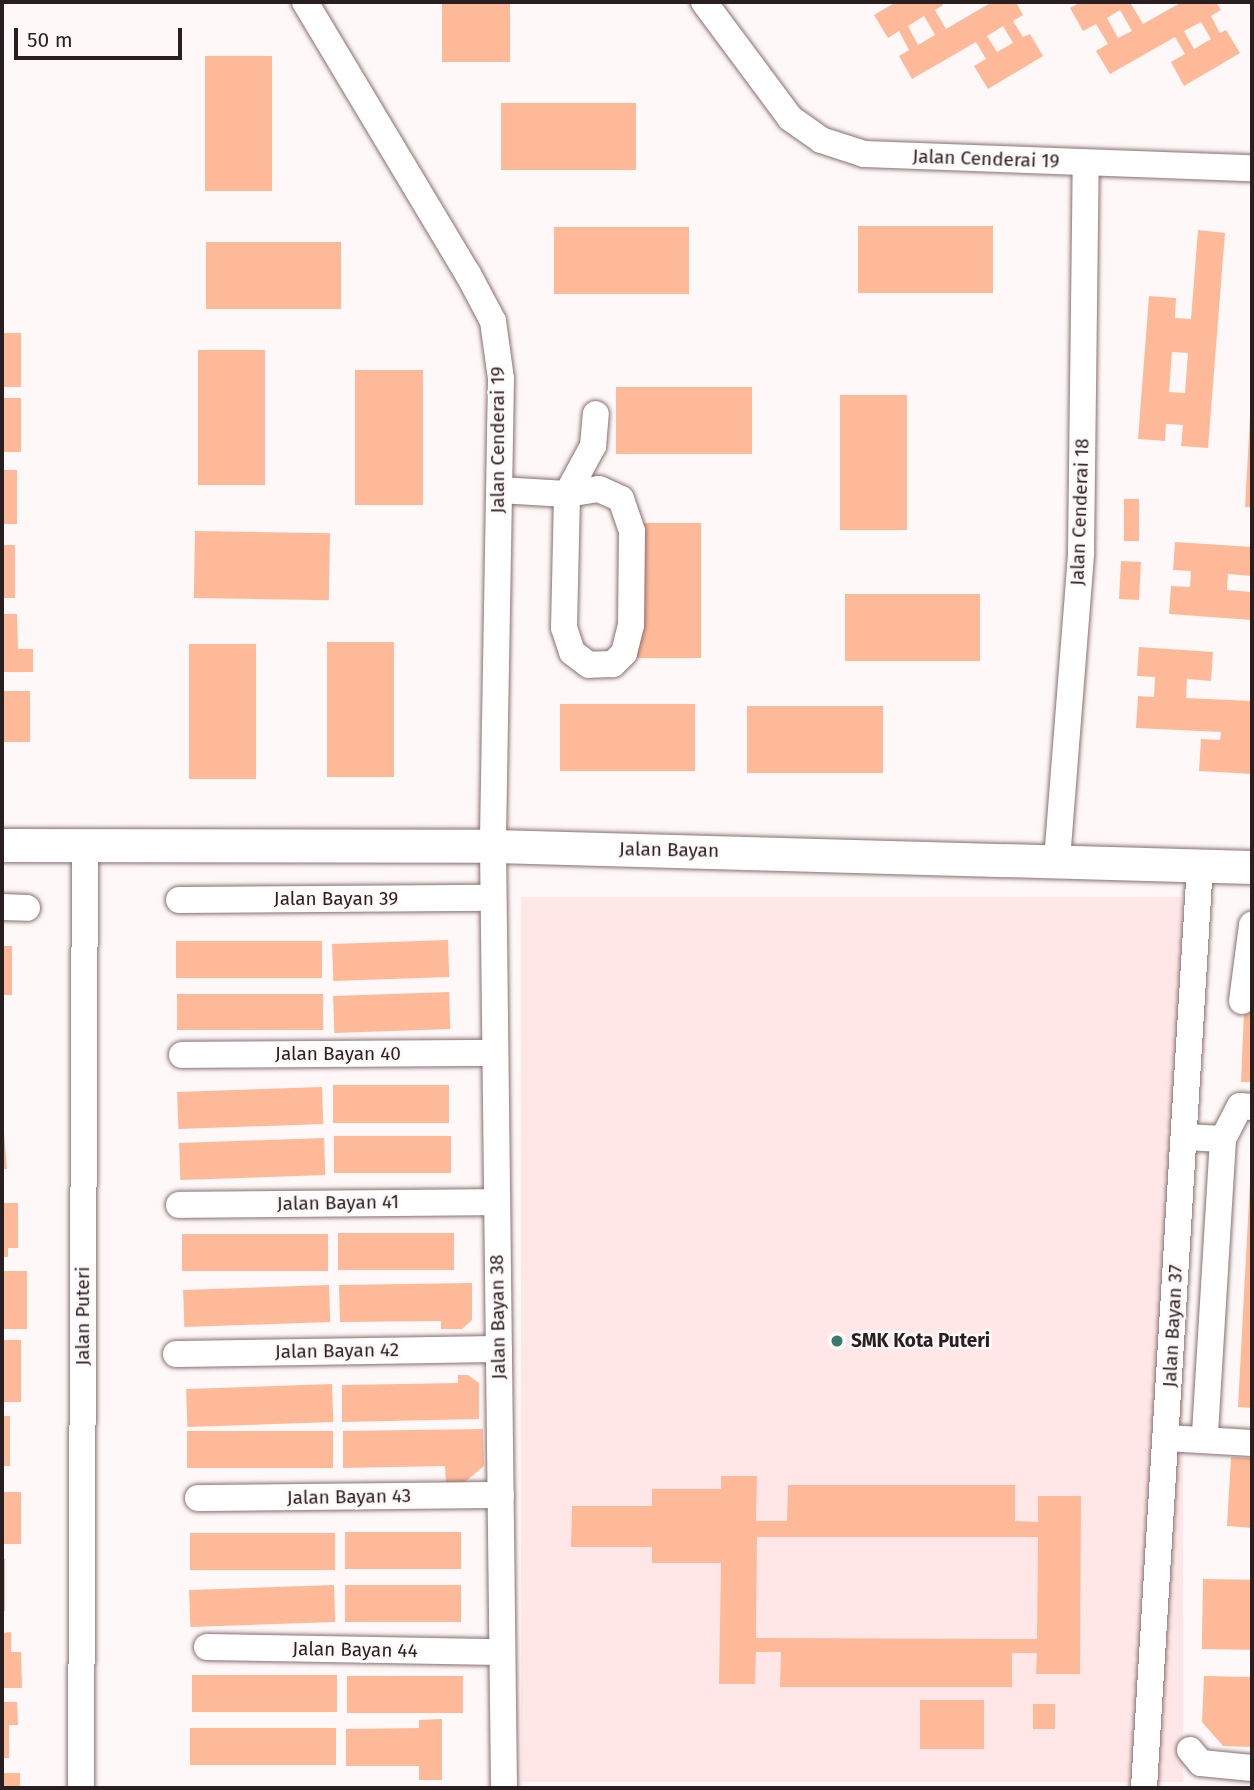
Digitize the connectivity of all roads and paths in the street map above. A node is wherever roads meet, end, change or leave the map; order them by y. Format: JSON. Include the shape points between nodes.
{"nodes":[{"id":1,"x":305,"y":2,"type":"edge"},
{"id":2,"x":704,"y":2,"type":"edge"},
{"id":3,"x":1086,"y":164,"type":"junction"},
{"id":4,"x":1252,"y":168,"type":"edge"},
{"id":5,"x":596,"y":414,"type":"dead end"},
{"id":6,"x":499,"y":490,"type":"junction"},
{"id":7,"x":568,"y":494,"type":"junction"},
{"id":8,"x":85,"y":844,"type":"junction"},
{"id":9,"x":2,"y":845,"type":"edge"},
{"id":10,"x":493,"y":846,"type":"junction"},
{"id":11,"x":1057,"y":860,"type":"junction"},
{"id":12,"x":1200,"y":864,"type":"junction"},
{"id":13,"x":1252,"y":867,"type":"edge"},
{"id":14,"x":493,"y":898,"type":"junction"},
{"id":15,"x":180,"y":900,"type":"dead end"},
{"id":16,"x":1252,"y":925,"type":"edge"},
{"id":17,"x":1242,"y":1002,"type":"dead end"},
{"id":18,"x":495,"y":1053,"type":"junction"},
{"id":19,"x":182,"y":1055,"type":"dead end"},
{"id":20,"x":1252,"y":1107,"type":"edge"},
{"id":21,"x":1184,"y":1137,"type":"junction"},
{"id":22,"x":1223,"y":1139,"type":"junction"},
{"id":23,"x":497,"y":1202,"type":"junction"},
{"id":24,"x":179,"y":1205,"type":"dead end"},
{"id":25,"x":499,"y":1349,"type":"junction"},
{"id":26,"x":176,"y":1354,"type":"dead end"},
{"id":27,"x":1205,"y":1433,"type":"dead end"},
{"id":28,"x":1166,"y":1437,"type":"junction"},
{"id":29,"x":1252,"y":1443,"type":"edge"},
{"id":30,"x":500,"y":1495,"type":"junction"},
{"id":31,"x":198,"y":1498,"type":"dead end"},
{"id":32,"x":207,"y":1647,"type":"dead end"},
{"id":33,"x":502,"y":1652,"type":"junction"},
{"id":34,"x":1191,"y":1750,"type":"dead end"},
{"id":35,"x":1252,"y":1768,"type":"edge"},
{"id":36,"x":81,"y":1788,"type":"edge"},
{"id":37,"x":504,"y":1788,"type":"edge"},
{"id":38,"x":1144,"y":1788,"type":"edge"}],
"edges":[{"from":1,"to":6,"type":"street","name":"Jalan Cenderai 19","via":[[493,321],[501,379]]},
{"from":2,"to":3,"type":"street","name":"Jalan Cenderai 19","via":[[790,118],[821,140],[864,154]]},
{"from":3,"to":4,"type":"street","name":"Jalan Cenderai 19"},
{"from":3,"to":11,"type":"street","name":"Jalan Cenderai 18","via":[[1080,552]]},
{"from":5,"to":7,"type":"street","via":[[593,446]]},
{"from":6,"to":7,"type":"street"},
{"from":6,"to":10,"type":"street","name":"Jalan Cenderai 19"},
{"from":7,"to":7,"type":"street","via":[[599,489],[621,499],[632,531],[631,625],[624,653],[612,664],[589,665],[572,652],[564,628]]},
{"from":8,"to":9,"type":"street","name":"Jalan Bayan"},
{"from":8,"to":10,"type":"street","name":"Jalan Bayan"},
{"from":8,"to":36,"type":"street","name":"Jalan Puteri"},
{"from":10,"to":11,"type":"street","name":"Jalan Bayan"},
{"from":10,"to":14,"type":"street","name":"Jalan Bayan 38"},
{"from":11,"to":12,"type":"street","name":"Jalan Bayan"},
{"from":12,"to":13,"type":"street","name":"Jalan Bayan"},
{"from":12,"to":21,"type":"street","name":"Jalan Bayan 37"},
{"from":14,"to":15,"type":"street","name":"Jalan Bayan 39"},
{"from":14,"to":18,"type":"street","name":"Jalan Bayan 38"},
{"from":16,"to":17,"type":"street"},
{"from":18,"to":19,"type":"street","name":"Jalan Bayan 40"},
{"from":18,"to":23,"type":"street","name":"Jalan Bayan 38"},
{"from":20,"to":22,"type":"street","via":[[1240,1106]]},
{"from":21,"to":22,"type":"street"},
{"from":21,"to":28,"type":"street","name":"Jalan Bayan 37"},
{"from":22,"to":27,"type":"street"},
{"from":23,"to":24,"type":"street","name":"Jalan Bayan 41"},
{"from":23,"to":25,"type":"street","name":"Jalan Bayan 38"},
{"from":25,"to":26,"type":"street","name":"Jalan Bayan 42"},
{"from":25,"to":30,"type":"street","name":"Jalan Bayan 38"},
{"from":28,"to":29,"type":"street"},
{"from":28,"to":38,"type":"street","name":"Jalan Bayan 37"},
{"from":30,"to":31,"type":"street","name":"Jalan Bayan 43"},
{"from":30,"to":33,"type":"street","name":"Jalan Bayan 38"},
{"from":32,"to":33,"type":"street","name":"Jalan Bayan 44"},
{"from":33,"to":37,"type":"street","name":"Jalan Bayan 38"},
{"from":34,"to":35,"type":"street","via":[[1201,1763]]}]}
